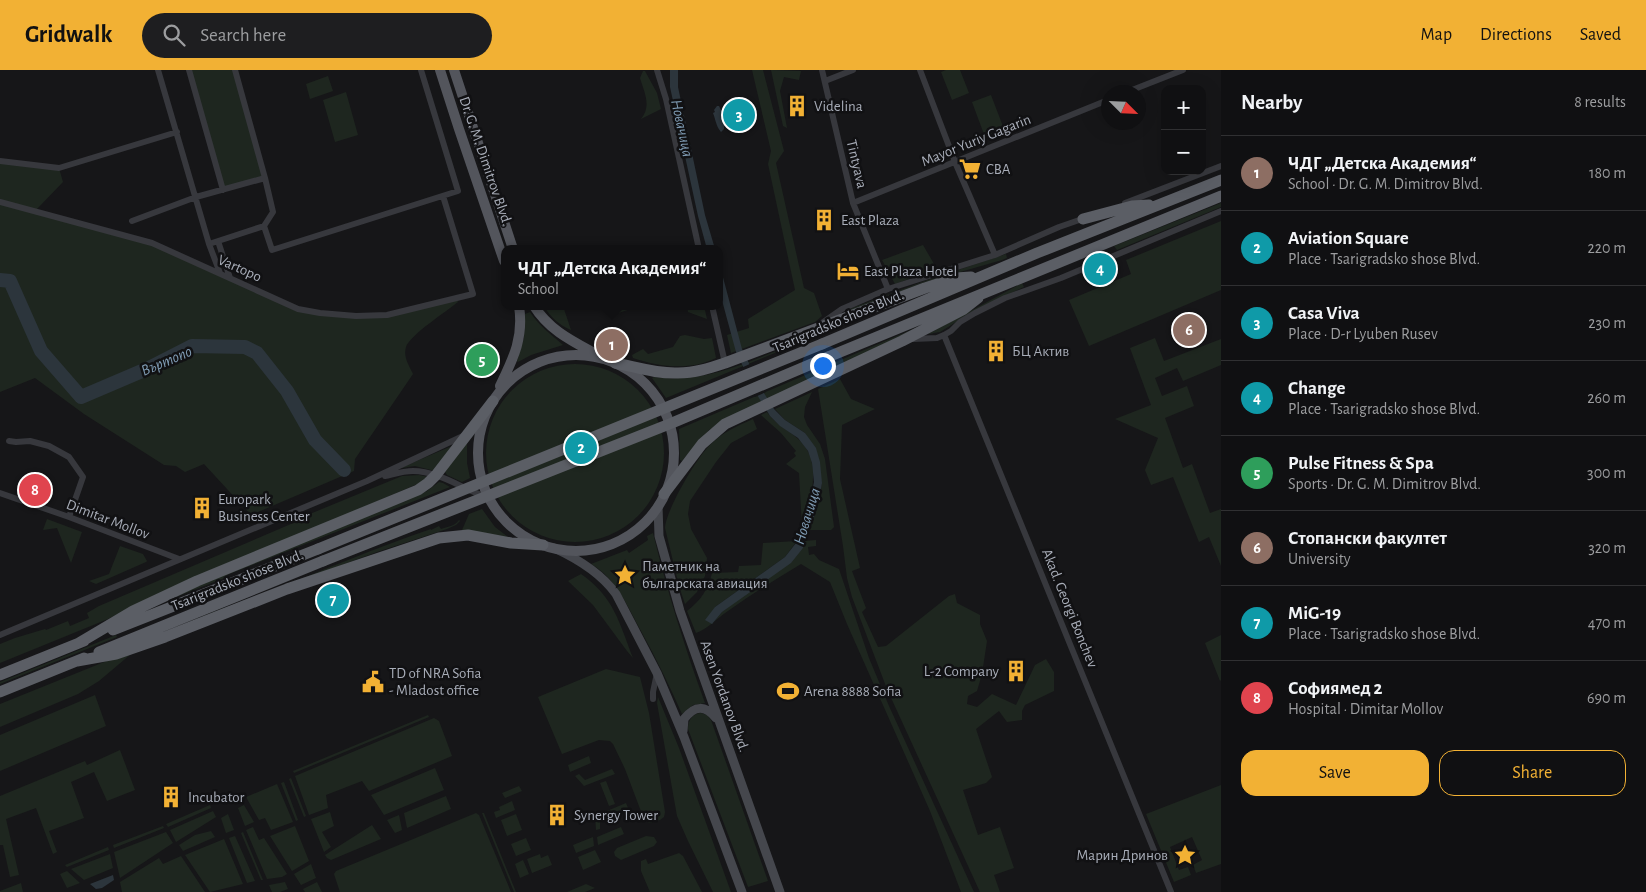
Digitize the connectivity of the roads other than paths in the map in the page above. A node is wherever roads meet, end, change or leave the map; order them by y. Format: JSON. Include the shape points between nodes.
{"nodes":[{"id":1,"x":158,"y":70,"type":"edge"},
{"id":2,"x":189,"y":70,"type":"edge"},
{"id":3,"x":235,"y":70,"type":"edge"},
{"id":4,"x":421,"y":70,"type":"edge"},
{"id":5,"x":440,"y":70,"type":"edge"},
{"id":6,"x":454,"y":70,"type":"edge"},
{"id":7,"x":657,"y":70,"type":"edge"},
{"id":8,"x":822,"y":70,"type":"edge"},
{"id":9,"x":853,"y":70,"type":"edge"},
{"id":10,"x":920,"y":70,"type":"edge"},
{"id":11,"x":1183,"y":70,"type":"edge"},
{"id":12,"x":825,"y":80,"type":"junction"},
{"id":13,"x":1145,"y":85,"type":"edge"},
{"id":14,"x":1101,"y":103,"type":"edge"},
{"id":15,"x":177,"y":132,"type":"junction"},
{"id":16,"x":0,"y":161,"type":"edge"},
{"id":17,"x":954,"y":162,"type":"junction"},
{"id":18,"x":1221,"y":166,"type":"edge"},
{"id":19,"x":265,"y":178,"type":"junction"},
{"id":20,"x":1221,"y":180,"type":"edge"},
{"id":21,"x":223,"y":190,"type":"junction"},
{"id":22,"x":443,"y":196,"type":"junction"},
{"id":23,"x":1221,"y":196,"type":"edge"},
{"id":24,"x":196,"y":197,"type":"junction"},
{"id":25,"x":0,"y":202,"type":"edge"},
{"id":26,"x":853,"y":203,"type":"junction"},
{"id":27,"x":1160,"y":204,"type":"junction"},
{"id":28,"x":1221,"y":211,"type":"edge"},
{"id":29,"x":1083,"y":219,"type":"junction"},
{"id":30,"x":132,"y":221,"type":"dead end"},
{"id":31,"x":264,"y":226,"type":"junction"},
{"id":32,"x":218,"y":241,"type":"junction"},
{"id":33,"x":209,"y":244,"type":"junction"},
{"id":34,"x":512,"y":245,"type":"edge"},
{"id":35,"x":698,"y":245,"type":"edge"},
{"id":36,"x":501,"y":252,"type":"edge"},
{"id":37,"x":995,"y":256,"type":"junction"},
{"id":38,"x":220,"y":273,"type":"junction"},
{"id":39,"x":981,"y":276,"type":"junction"},
{"id":40,"x":230,"y":278,"type":"junction"},
{"id":41,"x":888,"y":289,"type":"junction"},
{"id":42,"x":987,"y":291,"type":"junction"},
{"id":43,"x":519,"y":310,"type":"edge"},
{"id":44,"x":537,"y":310,"type":"edge"},
{"id":45,"x":713,"y":310,"type":"edge"},
{"id":46,"x":813,"y":330,"type":"junction"},
{"id":47,"x":944,"y":335,"type":"junction"},
{"id":48,"x":902,"y":341,"type":"junction"},
{"id":49,"x":604,"y":358,"type":"junction"},
{"id":50,"x":615,"y":363,"type":"junction"},
{"id":51,"x":725,"y":364,"type":"junction"},
{"id":52,"x":495,"y":398,"type":"junction"},
{"id":53,"x":466,"y":434,"type":"junction"},
{"id":54,"x":9,"y":441,"type":"dead end"},
{"id":55,"x":436,"y":475,"type":"junction"},
{"id":56,"x":374,"y":478,"type":"junction"},
{"id":57,"x":0,"y":493,"type":"edge"},
{"id":58,"x":664,"y":494,"type":"junction"},
{"id":59,"x":489,"y":498,"type":"junction"},
{"id":60,"x":658,"y":506,"type":"junction"},
{"id":61,"x":69,"y":517,"type":"junction"},
{"id":62,"x":549,"y":547,"type":"junction"},
{"id":63,"x":179,"y":559,"type":"junction"},
{"id":64,"x":0,"y":636,"type":"edge"},
{"id":65,"x":79,"y":643,"type":"junction"},
{"id":66,"x":77,"y":661,"type":"junction"},
{"id":67,"x":657,"y":673,"type":"junction"},
{"id":68,"x":1,"y":674,"type":"edge"},
{"id":69,"x":0,"y":692,"type":"edge"},
{"id":70,"x":654,"y":699,"type":"dead end"},
{"id":71,"x":719,"y":722,"type":"junction"},
{"id":72,"x":684,"y":737,"type":"junction"},
{"id":73,"x":742,"y":892,"type":"edge"},
{"id":74,"x":780,"y":892,"type":"edge"},
{"id":75,"x":1171,"y":892,"type":"edge"}],
"edges":[{"from":1,"to":15,"type":"street"},
{"from":2,"to":21,"type":"street"},
{"from":3,"to":19,"type":"street"},
{"from":4,"to":22,"type":"street","via":[[458,191]]},
{"from":5,"to":36,"type":"main road","name":"Dr. G. M. Dimitrov Blvd."},
{"from":6,"to":34,"type":"main road","name":"Dr. G. M. Dimitrov Blvd."},
{"from":7,"to":35,"type":"street"},
{"from":8,"to":12,"type":"street","name":"Tintyava"},
{"from":9,"to":12,"type":"street"},
{"from":10,"to":17,"type":"street"},
{"from":11,"to":13,"type":"street"},
{"from":12,"to":26,"type":"street","name":"Tintyava"},
{"from":14,"to":17,"type":"street","name":"Mayor Yuriy Gagarin"},
{"from":15,"to":16,"type":"street","via":[[59,168]]},
{"from":15,"to":24,"type":"street"},
{"from":17,"to":26,"type":"street","name":"Mayor Yuriy Gagarin"},
{"from":17,"to":37,"type":"street"},
{"from":18,"to":29,"type":"street","name":"Tsarigradsko shose Blvd."},
{"from":19,"to":21,"type":"street"},
{"from":19,"to":31,"type":"street","via":[[273,212]]},
{"from":20,"to":27,"type":"highway","name":"Tsarigradsko shose Blvd."},
{"from":21,"to":24,"type":"street"},
{"from":22,"to":31,"type":"street","via":[[272,250]]},
{"from":22,"to":40,"type":"street","name":"Vartopo","via":[[473,294],[387,315],[320,314],[298,309]]},
{"from":23,"to":42,"type":"highway","name":"Tsarigradsko shose Blvd."},
{"from":24,"to":30,"type":"street"},
{"from":24,"to":33,"type":"street"},
{"from":25,"to":38,"type":"street","name":"Vartopo","via":[[152,243]]},
{"from":26,"to":41,"type":"street","name":"Tintyava"},
{"from":27,"to":29,"type":"highway","via":[[1132,206]]},
{"from":27,"to":39,"type":"highway","name":"Tsarigradsko shose Blvd."},
{"from":28,"to":47,"type":"street","via":[[1006,298],[975,313]]},
{"from":29,"to":37,"type":"street","name":"Tsarigradsko shose Blvd."},
{"from":31,"to":32,"type":"street"},
{"from":32,"to":33,"type":"street"},
{"from":32,"to":40,"type":"street"},
{"from":33,"to":38,"type":"street"},
{"from":37,"to":41,"type":"street","name":"Tsarigradsko shose Blvd."},
{"from":38,"to":40,"type":"street","name":"Vartopo"},
{"from":39,"to":46,"type":"highway","via":[[956,278]]},
{"from":39,"to":65,"type":"highway","name":"Tsarigradsko shose Blvd.","bridge":true,"via":[[822,344]]},
{"from":41,"to":46,"type":"street","name":"Tsarigradsko shose Blvd.","via":[[842,309]]},
{"from":42,"to":48,"type":"highway","via":[[964,310]]},
{"from":42,"to":66,"type":"highway","name":"Tsarigradsko shose Blvd.","bridge":true,"via":[[672,423]]},
{"from":43,"to":52,"type":"main road","via":[[521,328],[516,352]]},
{"from":44,"to":49,"type":"main road","via":[[562,335]]},
{"from":45,"to":51,"type":"street"},
{"from":46,"to":51,"type":"highway"},
{"from":47,"to":48,"type":"street"},
{"from":47,"to":75,"type":"street","name":"Akad. Georgi Bonchev"},
{"from":48,"to":58,"type":"highway","via":[[725,424],[702,444]]},
{"from":49,"to":50,"type":"main road"},
{"from":49,"to":52,"type":"main road","via":[[577,354],[551,358],[526,368]]},
{"from":50,"to":51,"type":"highway","via":[[678,373]]},
{"from":50,"to":58,"type":"main road","via":[[647,385],[668,418],[674,456]]},
{"from":52,"to":53,"type":"highway"},
{"from":52,"to":59,"type":"main road","via":[[482,424],[478,449],[480,474]]},
{"from":53,"to":55,"type":"highway"},
{"from":53,"to":56,"type":"street"},
{"from":54,"to":61,"type":"street","via":[[30,441],[49,446],[69,457],[83,476]]},
{"from":55,"to":56,"type":"street","via":[[412,471]]},
{"from":55,"to":59,"type":"street"},
{"from":55,"to":65,"type":"highway","via":[[418,490],[133,611]]},
{"from":56,"to":63,"type":"street"},
{"from":57,"to":61,"type":"street","name":"Dimitar Mollov"},
{"from":58,"to":60,"type":"main road"},
{"from":59,"to":62,"type":"main road","via":[[499,514],[520,534]]},
{"from":60,"to":62,"type":"main road","via":[[640,526],[612,544],[571,551]]},
{"from":60,"to":71,"type":"main road","name":"Asen Yordanov Blvd.","via":[[658,536]]},
{"from":61,"to":63,"type":"street","name":"Dimitar Mollov"},
{"from":62,"to":66,"type":"highway","via":[[468,535],[439,538],[287,589],[116,654]]},
{"from":62,"to":67,"type":"main road","via":[[578,560],[610,585]]},
{"from":63,"to":64,"type":"street"},
{"from":65,"to":68,"type":"highway","name":"Tsarigradsko shose Blvd."},
{"from":66,"to":69,"type":"highway","name":"Tsarigradsko shose Blvd."},
{"from":67,"to":70,"type":"street"},
{"from":67,"to":72,"type":"main road"},
{"from":71,"to":72,"type":"main road","via":[[707,710],[694,709],[684,719]]},
{"from":71,"to":74,"type":"main road","name":"Asen Yordanov Blvd."},
{"from":72,"to":73,"type":"main road"}]}
